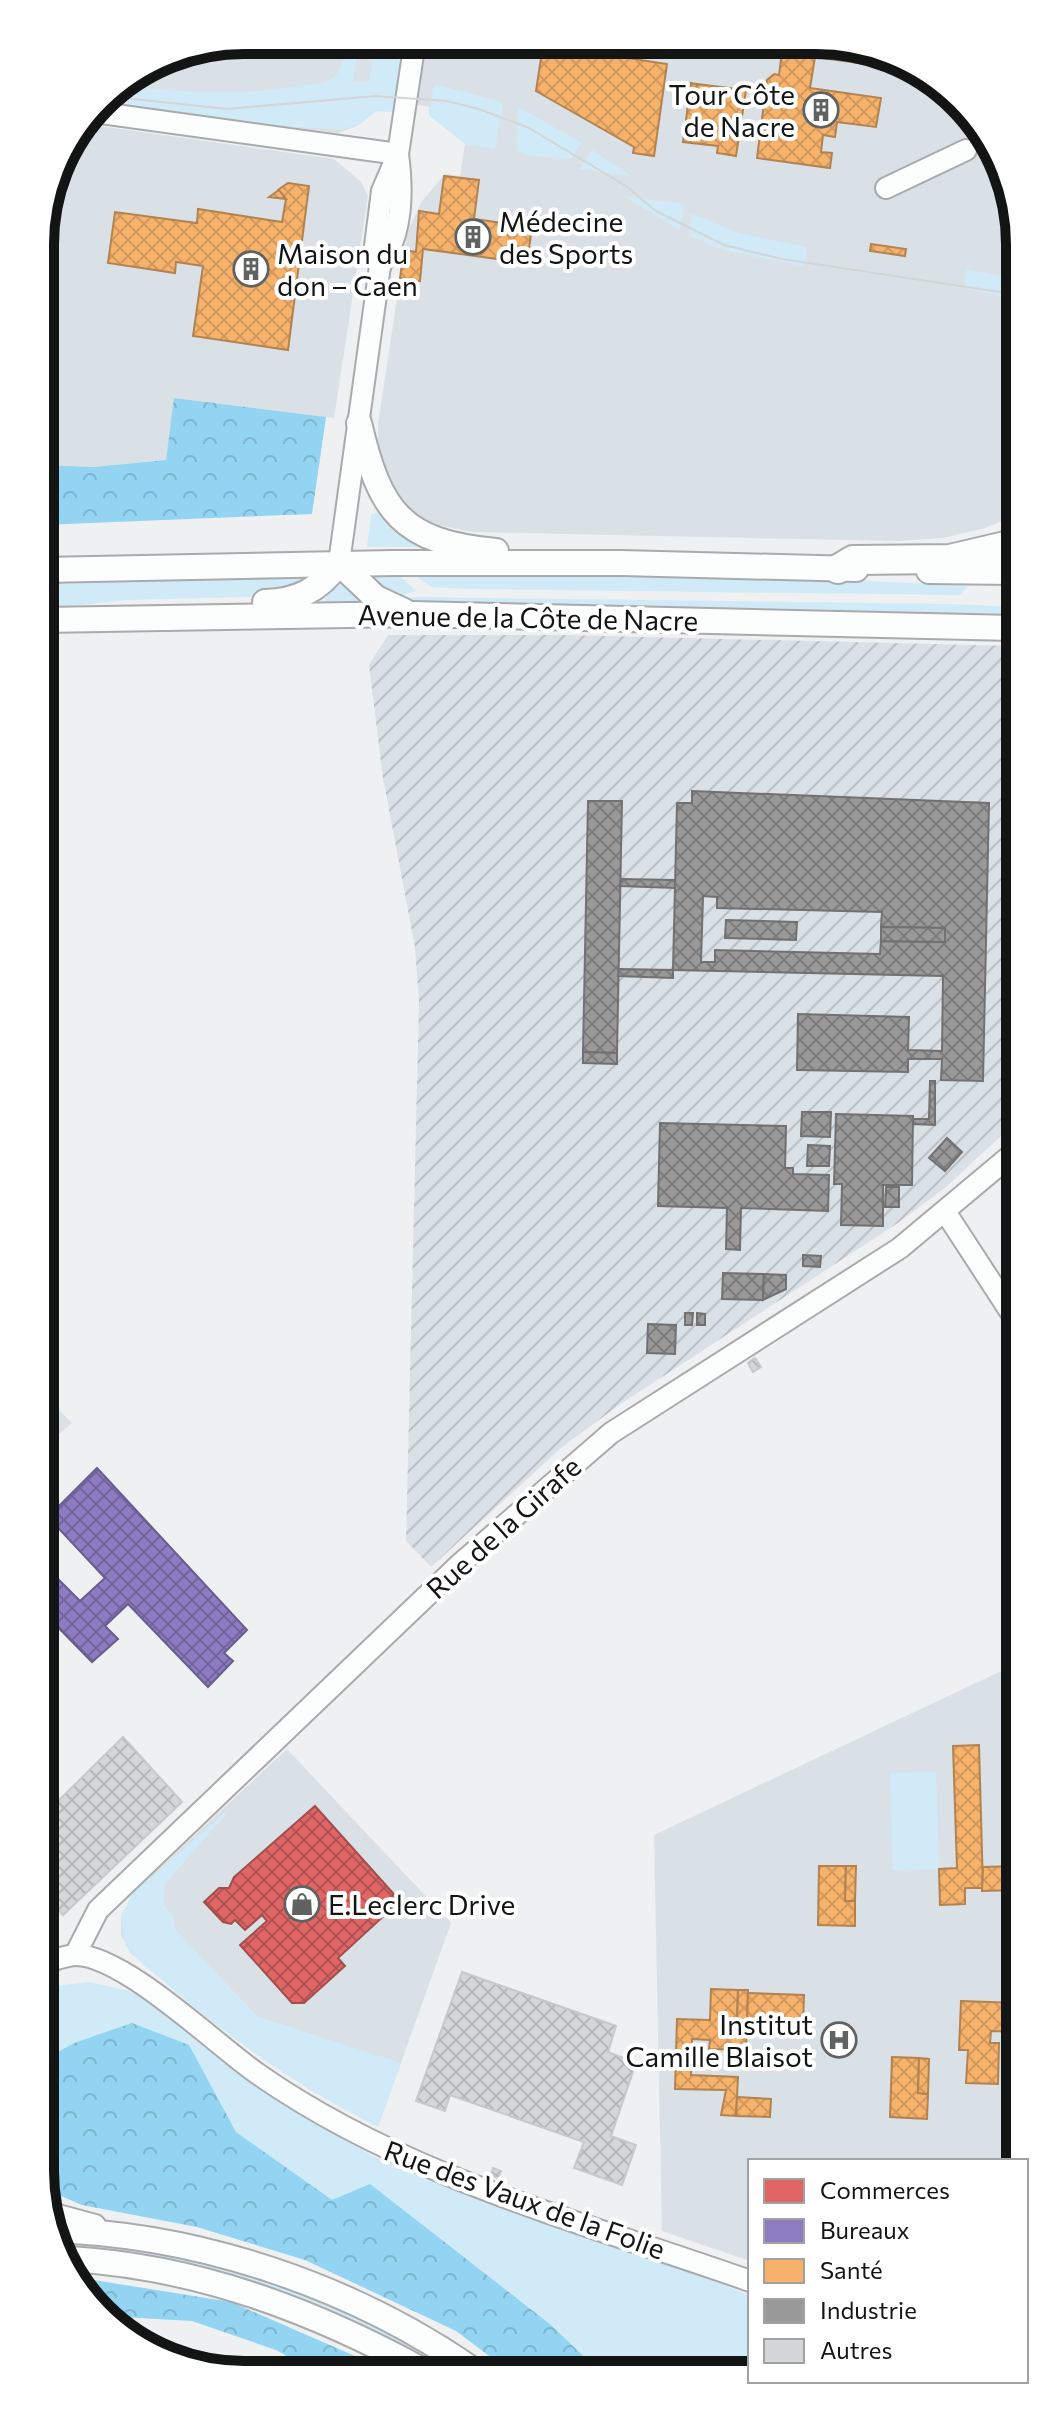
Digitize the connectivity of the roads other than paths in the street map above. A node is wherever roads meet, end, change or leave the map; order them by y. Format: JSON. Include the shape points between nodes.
{"nodes":[{"id":1,"x":413,"y":54,"type":"edge"},
{"id":2,"x":106,"y":114,"type":"edge"},
{"id":3,"x":966,"y":150,"type":"dead end"},
{"id":4,"x":398,"y":154,"type":"junction"},
{"id":5,"x":886,"y":188,"type":"dead end"},
{"id":6,"x":359,"y":423,"type":"junction"},
{"id":7,"x":1006,"y":546,"type":"edge"},
{"id":8,"x":339,"y":563,"type":"junction"},
{"id":9,"x":622,"y":563,"type":"junction"},
{"id":10,"x":838,"y":569,"type":"junction"},
{"id":11,"x":54,"y":570,"type":"edge"},
{"id":12,"x":1006,"y":572,"type":"edge"},
{"id":13,"x":413,"y":614,"type":"junction"},
{"id":14,"x":92,"y":618,"type":"junction"},
{"id":15,"x":54,"y":620,"type":"edge"},
{"id":16,"x":1006,"y":628,"type":"edge"},
{"id":17,"x":1006,"y":1160,"type":"edge"},
{"id":18,"x":946,"y":1213,"type":"junction"},
{"id":19,"x":1006,"y":1305,"type":"edge"},
{"id":20,"x":75,"y":1955,"type":"junction"},
{"id":21,"x":54,"y":1960,"type":"edge"},
{"id":22,"x":59,"y":2215,"type":"edge"},
{"id":23,"x":64,"y":2231,"type":"edge"},
{"id":24,"x":157,"y":2239,"type":"junction"},
{"id":25,"x":77,"y":2259,"type":"edge"},
{"id":26,"x":748,"y":2280,"type":"edge"},
{"id":27,"x":405,"y":2361,"type":"edge"},
{"id":28,"x":460,"y":2361,"type":"edge"}],
"edges":[{"from":1,"to":4,"type":"street"},
{"from":2,"to":4,"type":"street"},
{"from":3,"to":5,"type":"street"},
{"from":4,"to":6,"type":"street","via":[[382,191],[375,246],[380,266]]},
{"from":6,"to":8,"type":"street"},
{"from":6,"to":9,"type":"main road","via":[[369,468],[383,499],[416,531],[449,544]]},
{"from":7,"to":10,"type":"highway","via":[[950,559],[853,560]]},
{"from":8,"to":9,"type":"main road","name":"Avenue de la Côte de Nacre"},
{"from":8,"to":11,"type":"main road","name":"Avenue de la Côte de Nacre"},
{"from":8,"to":13,"type":"main road","via":[[376,598]]},
{"from":8,"to":14,"type":"main road","via":[[313,590],[287,601],[144,604]]},
{"from":9,"to":10,"type":"main road","name":"Avenue de la Côte de Nacre"},
{"from":10,"to":12,"type":"main road","name":"Avenue de la Côte de Nacre"},
{"from":13,"to":14,"type":"main road","name":"Avenue de la Côte de Nacre"},
{"from":13,"to":16,"type":"main road","name":"Avenue de la Côte de Nacre"},
{"from":14,"to":15,"type":"main road","name":"Avenue de la Côte de Nacre"},
{"from":17,"to":18,"type":"street","name":"Rue de la Girafe"},
{"from":18,"to":19,"type":"street"},
{"from":18,"to":20,"type":"street","name":"Rue de la Girafe","via":[[611,1433],[570,1466],[461,1563],[98,1910]]},
{"from":20,"to":21,"type":"street"},
{"from":20,"to":26,"type":"street","name":"Rue des Vaux de la Folie","via":[[105,1964],[151,1992],[258,2074],[375,2143],[475,2186]]},
{"from":22,"to":24,"type":"street"},
{"from":23,"to":24,"type":"main road"},
{"from":24,"to":28,"type":"main road","via":[[279,2273],[350,2301]]},
{"from":25,"to":27,"type":"main road","via":[[164,2272],[283,2303]]}]}
